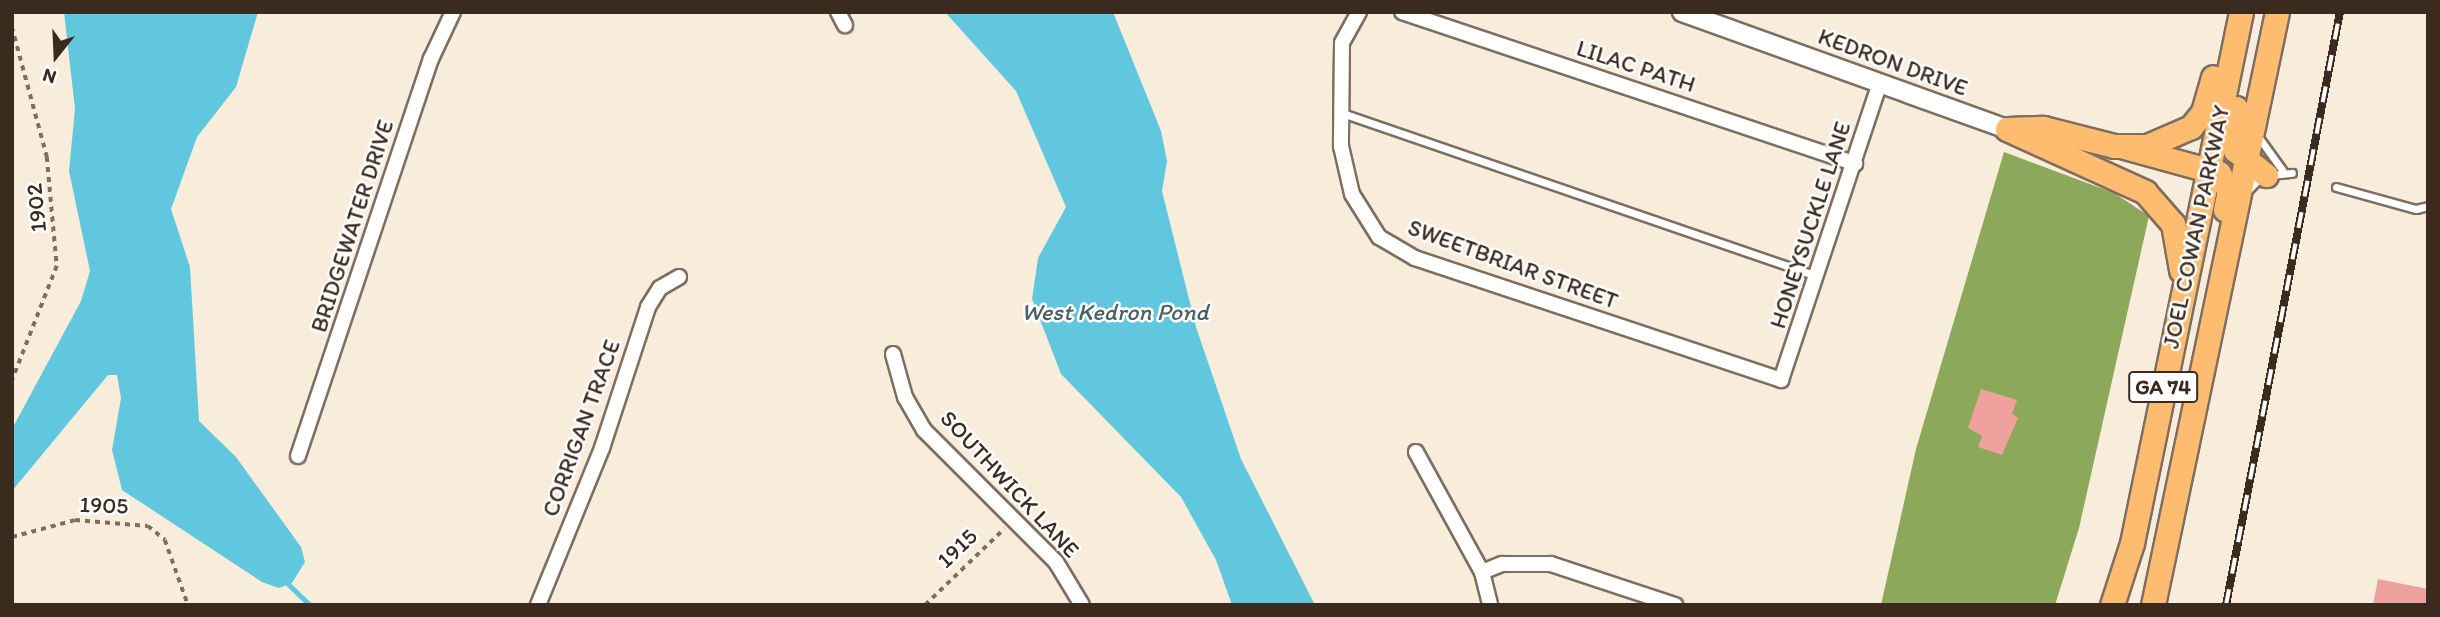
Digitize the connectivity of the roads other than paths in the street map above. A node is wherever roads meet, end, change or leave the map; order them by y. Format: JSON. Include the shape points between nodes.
{"nodes":[{"id":1,"x":453,"y":12,"type":"edge"},
{"id":2,"x":1359,"y":12,"type":"edge"},
{"id":3,"x":1402,"y":12,"type":"edge"},
{"id":4,"x":1682,"y":12,"type":"edge"},
{"id":5,"x":2226,"y":12,"type":"edge"},
{"id":6,"x":2241,"y":12,"type":"edge"},
{"id":7,"x":2257,"y":12,"type":"edge"},
{"id":8,"x":2277,"y":12,"type":"edge"},
{"id":9,"x":1880,"y":83,"type":"junction"},
{"id":10,"x":1340,"y":113,"type":"junction"},
{"id":11,"x":2253,"y":128,"type":"junction"},
{"id":12,"x":2007,"y":129,"type":"junction"},
{"id":13,"x":2124,"y":147,"type":"junction"},
{"id":14,"x":2245,"y":163,"type":"junction"},
{"id":15,"x":1855,"y":164,"type":"junction"},
{"id":16,"x":2210,"y":167,"type":"junction"},
{"id":17,"x":2280,"y":173,"type":"junction"},
{"id":18,"x":2336,"y":187,"type":"dead end"},
{"id":19,"x":2238,"y":201,"type":"junction"},
{"id":20,"x":2428,"y":205,"type":"edge"},
{"id":21,"x":1818,"y":276,"type":"junction"},
{"id":22,"x":679,"y":277,"type":"dead end"},
{"id":23,"x":2183,"y":290,"type":"junction"},
{"id":24,"x":893,"y":354,"type":"dead end"},
{"id":25,"x":1781,"y":380,"type":"joint"},
{"id":26,"x":2199,"y":396,"type":"junction"},
{"id":27,"x":1416,"y":452,"type":"dead end"},
{"id":28,"x":298,"y":456,"type":"dead end"},
{"id":29,"x":1482,"y":572,"type":"junction"},
{"id":30,"x":538,"y":605,"type":"edge"},
{"id":31,"x":1082,"y":605,"type":"edge"},
{"id":32,"x":1490,"y":605,"type":"edge"},
{"id":33,"x":1675,"y":605,"type":"edge"},
{"id":34,"x":2112,"y":605,"type":"edge"},
{"id":35,"x":2153,"y":605,"type":"edge"}],
"edges":[{"from":1,"to":28,"type":"street","name":"BRIDGEWATER DRIVE","via":[[431,60]]},
{"from":2,"to":10,"type":"street","name":"SWEETBRIAR STREET","via":[[1342,43]]},
{"from":3,"to":15,"type":"street","name":"LILAC PATH"},
{"from":4,"to":9,"type":"street","name":"KEDRON DRIVE"},
{"from":5,"to":13,"type":"main road","via":[[2203,112],[2172,138]]},
{"from":6,"to":16,"type":"main road","name":"JOEL COWAN PARKWAY","number":"GA 74"},
{"from":7,"to":14,"type":"main road","via":[[2231,130]]},
{"from":8,"to":11,"type":"main road","name":"JOEL COWAN PARKWAY","number":"GA 74"},
{"from":9,"to":12,"type":"street","name":"KEDRON DRIVE"},
{"from":9,"to":15,"type":"street","name":"HONEYSUCKLE LANE"},
{"from":10,"to":21,"type":"lane"},
{"from":10,"to":25,"type":"street","name":"SWEETBRIAR STREET","via":[[1352,194],[1390,244],[1439,266]]},
{"from":11,"to":14,"type":"main road","name":"JOEL COWAN PARKWAY","number":"GA 74"},
{"from":11,"to":17,"type":"lane"},
{"from":12,"to":13,"type":"main road","via":[[2043,128]]},
{"from":12,"to":23,"type":"main road","via":[[2145,192],[2173,224]]},
{"from":13,"to":16,"type":"main road"},
{"from":14,"to":17,"type":"main road"},
{"from":14,"to":19,"type":"main road","name":"JOEL COWAN PARKWAY","number":"GA 74"},
{"from":15,"to":21,"type":"street","name":"HONEYSUCKLE LANE"},
{"from":16,"to":23,"type":"main road","name":"JOEL COWAN PARKWAY","number":"GA 74"},
{"from":16,"to":26,"type":"main road","via":[[2229,191],[2197,345]]},
{"from":17,"to":19,"type":"lane"},
{"from":18,"to":20,"type":"lane","via":[[2416,209]]},
{"from":19,"to":26,"type":"main road","name":"JOEL COWAN PARKWAY","number":"GA 74"},
{"from":21,"to":25,"type":"street","name":"HONEYSUCKLE LANE"},
{"from":22,"to":30,"type":"street","name":"CORRIGAN TRACE","via":[[660,288],[648,307],[602,448]]},
{"from":23,"to":34,"type":"main road","name":"JOEL COWAN PARKWAY","number":"GA 74","via":[[2132,543]]},
{"from":24,"to":31,"type":"street","name":"SOUTHWICK LANE","via":[[905,397],[924,429],[1056,562]]},
{"from":26,"to":35,"type":"main road","name":"JOEL COWAN PARKWAY","number":"GA 74"},
{"from":27,"to":29,"type":"street"},
{"from":29,"to":32,"type":"street"},
{"from":29,"to":33,"type":"street","via":[[1502,564],[1551,564]]}]}
